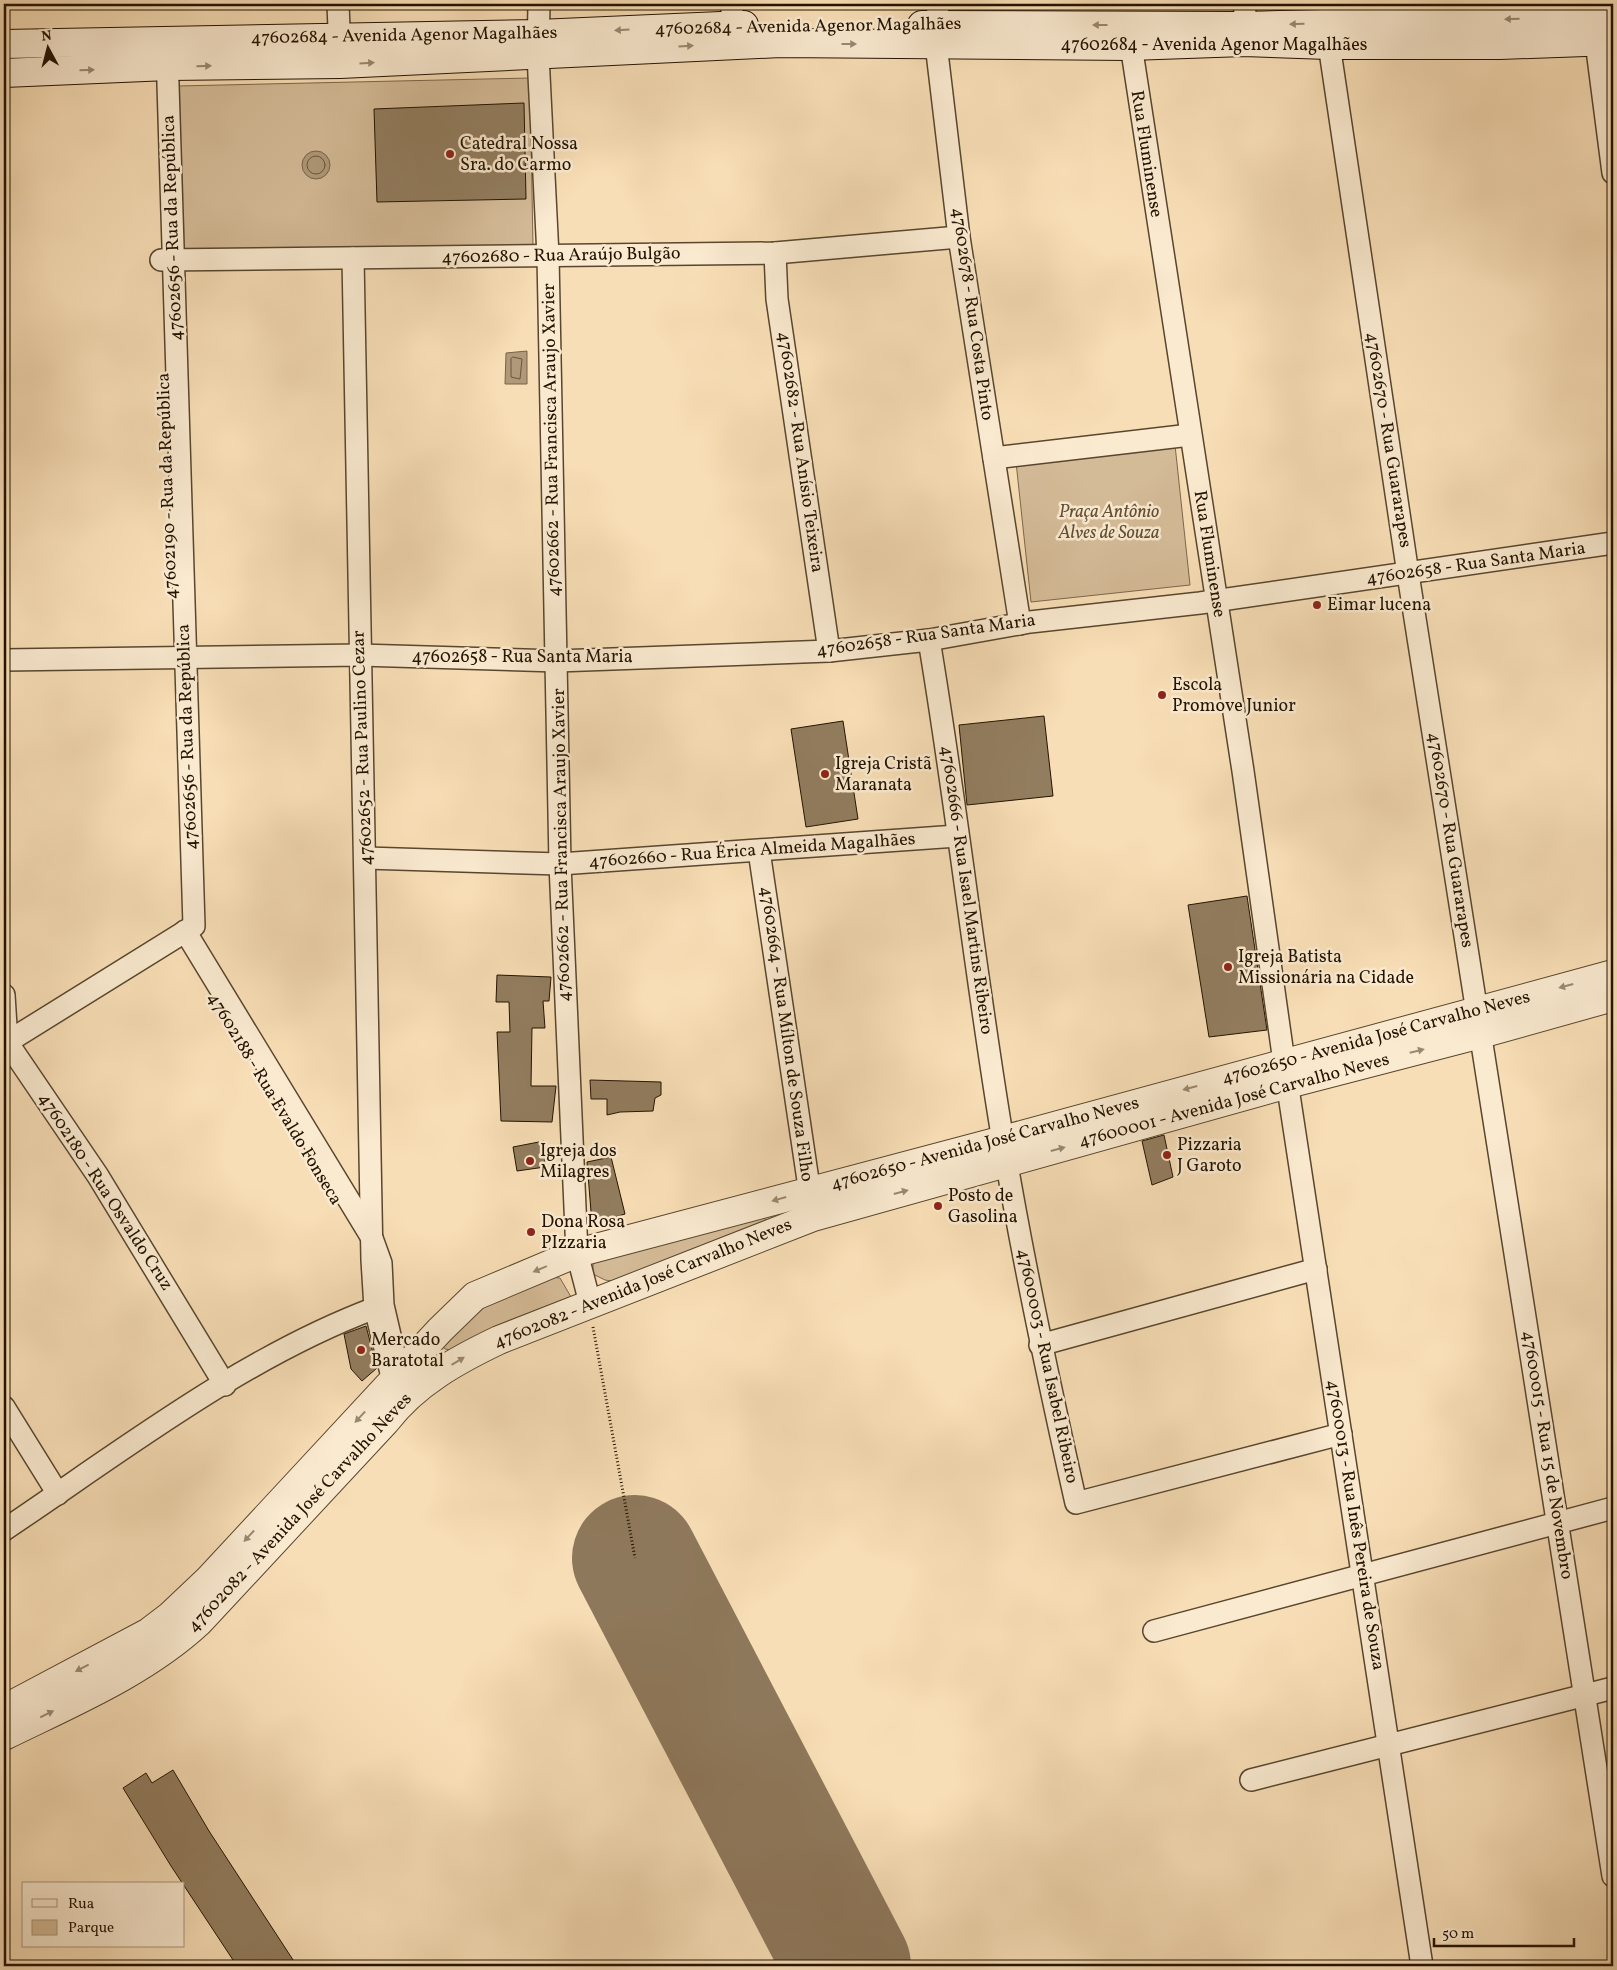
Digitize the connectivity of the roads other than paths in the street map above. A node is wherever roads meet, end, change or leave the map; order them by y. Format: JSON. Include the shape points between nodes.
{"nodes":[{"id":1,"x":338,"y":4,"type":"edge"},
{"id":2,"x":539,"y":4,"type":"edge"},
{"id":3,"x":1613,"y":17,"type":"edge"},
{"id":4,"x":732,"y":24,"type":"edge"},
{"id":5,"x":1244,"y":24,"type":"edge"},
{"id":6,"x":937,"y":25,"type":"edge"},
{"id":7,"x":1327,"y":34,"type":"junction"},
{"id":8,"x":1129,"y":35,"type":"junction"},
{"id":9,"x":161,"y":39,"type":"junction"},
{"id":10,"x":1604,"y":42,"type":"edge"},
{"id":11,"x":4,"y":44,"type":"edge"},
{"id":12,"x":538,"y":44,"type":"junction"},
{"id":13,"x":340,"y":51,"type":"junction"},
{"id":14,"x":162,"y":67,"type":"junction"},
{"id":15,"x":4,"y":73,"type":"edge"},
{"id":16,"x":1613,"y":173,"type":"edge"},
{"id":17,"x":959,"y":237,"type":"junction"},
{"id":18,"x":775,"y":252,"type":"junction"},
{"id":19,"x":548,"y":256,"type":"junction"},
{"id":20,"x":352,"y":258,"type":"junction"},
{"id":21,"x":167,"y":260,"type":"junction"},
{"id":22,"x":1190,"y":435,"type":"junction"},
{"id":23,"x":994,"y":458,"type":"junction"},
{"id":24,"x":1613,"y":543,"type":"edge"},
{"id":25,"x":1408,"y":574,"type":"junction"},
{"id":26,"x":1216,"y":601,"type":"junction"},
{"id":27,"x":1020,"y":624,"type":"junction"},
{"id":28,"x":928,"y":640,"type":"junction"},
{"id":29,"x":829,"y":651,"type":"junction"},
{"id":30,"x":360,"y":655,"type":"junction"},
{"id":31,"x":180,"y":659,"type":"junction"},
{"id":32,"x":4,"y":660,"type":"edge"},
{"id":33,"x":558,"y":661,"type":"junction"},
{"id":34,"x":958,"y":836,"type":"junction"},
{"id":35,"x":759,"y":851,"type":"junction"},
{"id":36,"x":366,"y":858,"type":"junction"},
{"id":37,"x":560,"y":864,"type":"junction"},
{"id":38,"x":184,"y":931,"type":"junction"},
{"id":39,"x":1613,"y":974,"type":"edge"},
{"id":40,"x":4,"y":994,"type":"edge"},
{"id":41,"x":1613,"y":997,"type":"edge"},
{"id":42,"x":1479,"y":1023,"type":"junction"},
{"id":43,"x":5,"y":1043,"type":"edge"},
{"id":44,"x":1286,"y":1073,"type":"junction"},
{"id":45,"x":1004,"y":1152,"type":"junction"},
{"id":46,"x":809,"y":1191,"type":"junction"},
{"id":47,"x":813,"y":1217,"type":"junction"},
{"id":48,"x":372,"y":1238,"type":"junction"},
{"id":49,"x":577,"y":1253,"type":"junction"},
{"id":50,"x":372,"y":1260,"type":"junction"},
{"id":51,"x":1316,"y":1269,"type":"junction"},
{"id":52,"x":590,"y":1304,"type":"junction"},
{"id":53,"x":375,"y":1308,"type":"junction"},
{"id":54,"x":1040,"y":1345,"type":"junction"},
{"id":55,"x":225,"y":1384,"type":"junction"},
{"id":56,"x":397,"y":1387,"type":"junction"},
{"id":57,"x":4,"y":1408,"type":"edge"},
{"id":58,"x":1341,"y":1434,"type":"junction"},
{"id":59,"x":58,"y":1494,"type":"junction"},
{"id":60,"x":1613,"y":1508,"type":"edge"},
{"id":61,"x":1558,"y":1522,"type":"junction"},
{"id":62,"x":4,"y":1530,"type":"edge"},
{"id":63,"x":1363,"y":1576,"type":"junction"},
{"id":64,"x":1154,"y":1631,"type":"dead end"},
{"id":65,"x":120,"y":1663,"type":"junction"},
{"id":66,"x":1613,"y":1688,"type":"edge"},
{"id":67,"x":1585,"y":1696,"type":"junction"},
{"id":68,"x":4,"y":1709,"type":"edge"},
{"id":69,"x":4,"y":1736,"type":"edge"},
{"id":70,"x":1388,"y":1746,"type":"junction"},
{"id":71,"x":1251,"y":1780,"type":"dead end"},
{"id":72,"x":1613,"y":1876,"type":"edge"},
{"id":73,"x":1422,"y":1966,"type":"edge"}],
"edges":[{"from":1,"to":13,"type":"street"},
{"from":2,"to":12,"type":"street","name":"47602662 - Rua Francisca Araujo Xavier"},
{"from":3,"to":7,"type":"street","name":"47602684 - Avenida Agenor Magalhães","one_way":true},
{"from":4,"to":6,"type":"street","name":"47602684 - Avenida Agenor Magalhães"},
{"from":4,"to":12,"type":"street","name":"47602684 - Avenida Agenor Magalhães"},
{"from":5,"to":7,"type":"street","name":"47602684 - Avenida Agenor Magalhães"},
{"from":5,"to":8,"type":"street","name":"47602684 - Avenida Agenor Magalhães"},
{"from":6,"to":8,"type":"street","name":"47602684 - Avenida Agenor Magalhães"},
{"from":6,"to":17,"type":"street","name":"47602678 - Rua Costa Pinto"},
{"from":7,"to":10,"type":"street","name":"47602684 - Avenida Agenor Magalhães","via":[[1500,45]]},
{"from":7,"to":25,"type":"street","name":"47602670 - Rua Guararapes"},
{"from":8,"to":22,"type":"street","name":"Rua Fluminense"},
{"from":9,"to":11,"type":"street","name":"47602684 - Avenida Agenor Magalhães"},
{"from":9,"to":13,"type":"street","name":"47602684 - Avenida Agenor Magalhães"},
{"from":9,"to":14,"type":"street"},
{"from":10,"to":16,"type":"street"},
{"from":12,"to":13,"type":"street","name":"47602684 - Avenida Agenor Magalhães"},
{"from":12,"to":19,"type":"street","name":"47602662 - Rua Francisca Araujo Xavier"},
{"from":14,"to":13,"type":"street","name":"47602684 - Avenida Agenor Magalhães","one_way":true},
{"from":15,"to":14,"type":"street","name":"47602684 - Avenida Agenor Magalhães","one_way":true},
{"from":14,"to":21,"type":"street","name":"47602190 - Rua da República"},
{"from":17,"to":18,"type":"street","name":"47602680 - Rua Araújo Bulgão"},
{"from":17,"to":23,"type":"street","name":"47602678 - Rua Costa Pinto"},
{"from":18,"to":19,"type":"street","name":"47602680 - Rua Araújo Bulgão"},
{"from":18,"to":29,"type":"street","name":"47602682 - Rua Anísio Teixeira","via":[[777,298]]},
{"from":19,"to":20,"type":"street","name":"47602680 - Rua Araújo Bulgão"},
{"from":19,"to":33,"type":"street","name":"47602662 - Rua Francisca Araujo Xavier"},
{"from":20,"to":21,"type":"street","name":"47602680 - Rua Araújo Bulgão"},
{"from":20,"to":30,"type":"street","name":"47602652 - Rua Paulino Cezar"},
{"from":21,"to":31,"type":"street","name":"47602190 - Rua da República"},
{"from":22,"to":23,"type":"street"},
{"from":22,"to":26,"type":"street","name":"Rua Fluminense"},
{"from":23,"to":27,"type":"street","name":"47602678 - Rua Costa Pinto"},
{"from":24,"to":25,"type":"street","name":"47602658 - Rua Santa Maria"},
{"from":25,"to":26,"type":"street","name":"47602658 - Rua Santa Maria"},
{"from":25,"to":42,"type":"street","name":"47602670 - Rua Guararapes"},
{"from":26,"to":27,"type":"street","name":"47602658 - Rua Santa Maria"},
{"from":26,"to":44,"type":"street","name":"Rua Fluminense"},
{"from":27,"to":28,"type":"street","name":"47602658 - Rua Santa Maria"},
{"from":28,"to":29,"type":"street","name":"47602658 - Rua Santa Maria"},
{"from":28,"to":34,"type":"street","name":"47602666 - Rua Isael Martins Ribeiro","via":[[944,727]]},
{"from":29,"to":33,"type":"street","name":"47602658 - Rua Santa Maria"},
{"from":30,"to":31,"type":"street","name":"47602658 - Rua Santa Maria"},
{"from":30,"to":33,"type":"street","name":"47602658 - Rua Santa Maria"},
{"from":30,"to":36,"type":"street","name":"47602652 - Rua Paulino Cezar"},
{"from":31,"to":32,"type":"street","name":"47602658 - Rua Santa Maria"},
{"from":31,"to":38,"type":"street","name":"47602190 - Rua da República"},
{"from":33,"to":37,"type":"street","name":"47602662 - Rua Francisca Araujo Xavier"},
{"from":34,"to":35,"type":"street","name":"47602660 - Rua Érica Almeida Magalhães"},
{"from":34,"to":45,"type":"street","name":"47602666 - Rua Isael Martins Ribeiro"},
{"from":35,"to":37,"type":"street","name":"47602660 - Rua Érica Almeida Magalhães"},
{"from":35,"to":46,"type":"street","name":"47602664 - Rua Mílton de Souza Filho"},
{"from":36,"to":37,"type":"street","name":"47602660 - Rua Érica Almeida Magalhães"},
{"from":36,"to":48,"type":"street","name":"47602652 - Rua Paulino Cezar"},
{"from":37,"to":49,"type":"street","name":"47602662 - Rua Francisca Araujo Xavier"},
{"from":38,"to":43,"type":"street"},
{"from":38,"to":48,"type":"street"},
{"from":38,"to":50,"type":"street","name":"47602188 - Rua Evaldo Fonseca"},
{"from":39,"to":42,"type":"street","name":"47602650 - Avenida José Carvalho Neves","one_way":true},
{"from":40,"to":43,"type":"street"},
{"from":41,"to":42,"type":"street"},
{"from":42,"to":44,"type":"street","name":"47602650 - Avenida José Carvalho Neves"},
{"from":42,"to":61,"type":"street","name":"47600015 - Rua 15 de Novembro"},
{"from":43,"to":55,"type":"street","name":"47602180 - Rua Osvaldo Cruz","via":[[98,1176]]},
{"from":44,"to":45,"type":"street","name":"47602650 - Avenida José Carvalho Neves"},
{"from":44,"to":51,"type":"street","name":"47600013 - Rua Inês Pereira de Souza"},
{"from":45,"to":46,"type":"street","name":"47602650 - Avenida José Carvalho Neves"},
{"from":47,"to":45,"type":"street","name":"47602082 - Avenida José Carvalho Neves","one_way":true},
{"from":45,"to":54,"type":"street","name":"47600003 - Rua Isabel Ribeiro"},
{"from":46,"to":47,"type":"street","name":"47602664 - Rua Mílton de Souza Filho"},
{"from":46,"to":49,"type":"street","name":"47602650 - Avenida José Carvalho Neves","one_way":true},
{"from":47,"to":52,"type":"street","name":"47602082 - Avenida José Carvalho Neves"},
{"from":48,"to":50,"type":"street","name":"47602652 - Rua Paulino Cezar"},
{"from":48,"to":56,"type":"street","name":"47602652 - Rua Paulino Cezar","via":[[381,1262],[383,1305]]},
{"from":49,"to":52,"type":"street","name":"47602662 - Rua Francisca Araujo Xavier"},
{"from":49,"to":56,"type":"street","name":"47602650 - Avenida José Carvalho Neves","one_way":true,"via":[[475,1296]]},
{"from":50,"to":53,"type":"street","name":"47602652 - Rua Paulino Cezar"},
{"from":51,"to":54,"type":"street"},
{"from":51,"to":58,"type":"street","name":"47600013 - Rua Inês Pereira de Souza"},
{"from":56,"to":52,"type":"street","name":"47602082 - Avenida José Carvalho Neves","one_way":true},
{"from":53,"to":55,"type":"street","via":[[304,1338]]},
{"from":53,"to":56,"type":"street","name":"47602652 - Rua Paulino Cezar"},
{"from":54,"to":58,"type":"street","name":"47600003 - Rua Isabel Ribeiro","via":[[1076,1503]]},
{"from":55,"to":59,"type":"street"},
{"from":56,"to":65,"type":"street","via":[[208,1580],[149,1632]]},
{"from":57,"to":59,"type":"street"},
{"from":58,"to":63,"type":"street","name":"47600013 - Rua Inês Pereira de Souza"},
{"from":59,"to":62,"type":"street"},
{"from":60,"to":61,"type":"street"},
{"from":61,"to":63,"type":"street"},
{"from":61,"to":67,"type":"street","name":"47600015 - Rua 15 de Novembro"},
{"from":63,"to":64,"type":"street"},
{"from":63,"to":70,"type":"street","name":"47600013 - Rua Inês Pereira de Souza"},
{"from":65,"to":68,"type":"street","one_way":true},
{"from":69,"to":65,"type":"street","one_way":true},
{"from":66,"to":67,"type":"street"},
{"from":67,"to":70,"type":"street"},
{"from":67,"to":72,"type":"street","name":"47600015 - Rua 15 de Novembro"},
{"from":70,"to":71,"type":"street"},
{"from":70,"to":73,"type":"street","name":"47600013 - Rua Inês Pereira de Souza"}]}
